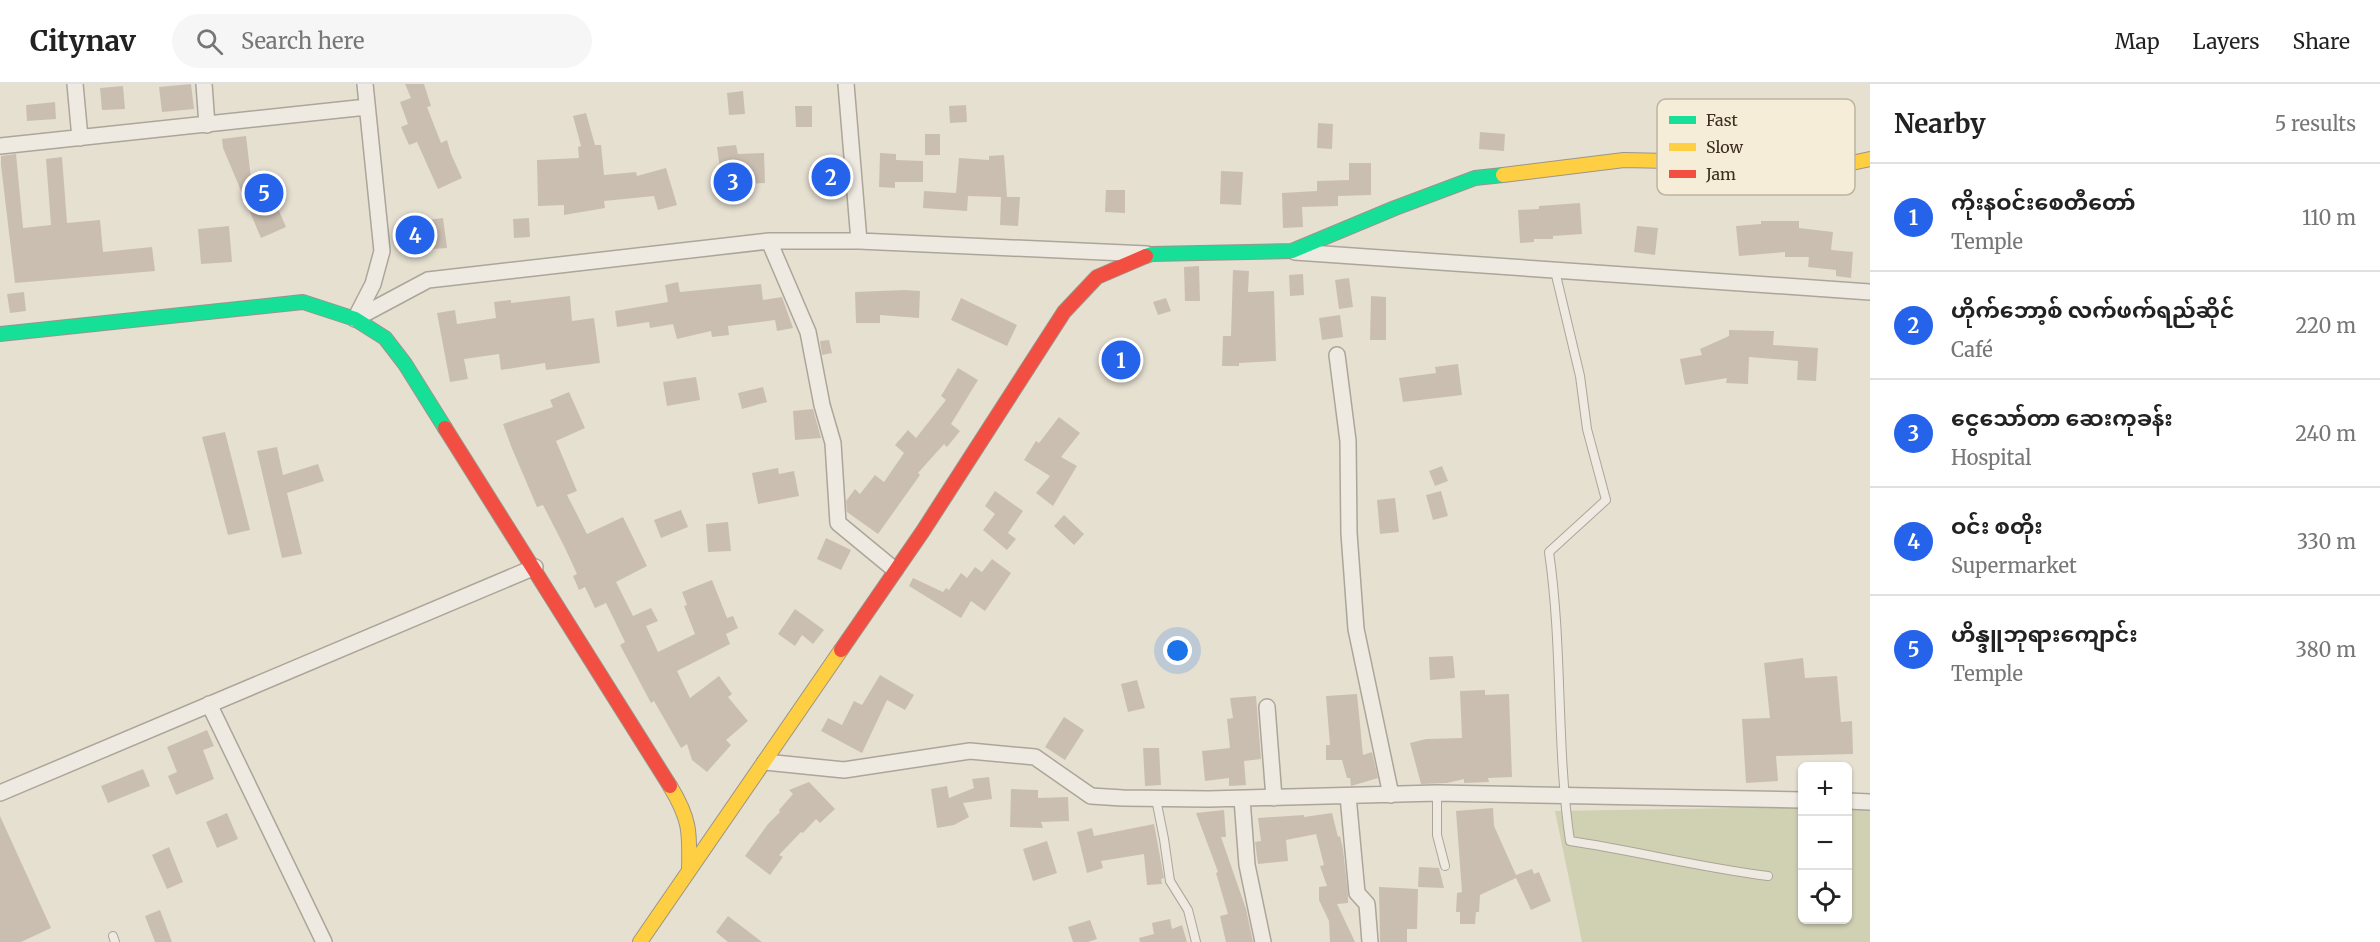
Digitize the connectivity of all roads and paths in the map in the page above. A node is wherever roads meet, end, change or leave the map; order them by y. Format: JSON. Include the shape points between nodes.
{"nodes":[{"id":1,"x":75,"y":84,"type":"edge"},
{"id":2,"x":204,"y":84,"type":"edge"},
{"id":3,"x":365,"y":84,"type":"edge"},
{"id":4,"x":846,"y":84,"type":"edge"},
{"id":5,"x":367,"y":107,"type":"junction"},
{"id":6,"x":207,"y":125,"type":"junction"},
{"id":7,"x":80,"y":138,"type":"junction"},
{"id":8,"x":0,"y":146,"type":"edge"},
{"id":9,"x":1870,"y":159,"type":"edge"},
{"id":10,"x":1657,"y":161,"type":"edge"},
{"id":11,"x":1855,"y":162,"type":"edge"},
{"id":12,"x":769,"y":241,"type":"junction"},
{"id":13,"x":859,"y":242,"type":"junction"},
{"id":14,"x":1292,"y":251,"type":"junction"},
{"id":15,"x":1152,"y":254,"type":"junction"},
{"id":16,"x":1555,"y":271,"type":"junction"},
{"id":17,"x":1870,"y":292,"type":"edge"},
{"id":18,"x":355,"y":319,"type":"junction"},
{"id":19,"x":0,"y":334,"type":"edge"},
{"id":20,"x":1337,"y":355,"type":"dead end"},
{"id":21,"x":535,"y":567,"type":"junction"},
{"id":22,"x":895,"y":570,"type":"junction"},
{"id":23,"x":209,"y":704,"type":"junction"},
{"id":24,"x":1267,"y":707,"type":"dead end"},
{"id":25,"x":765,"y":762,"type":"junction"},
{"id":26,"x":0,"y":793,"type":"edge"},
{"id":27,"x":1437,"y":793,"type":"junction"},
{"id":28,"x":1391,"y":795,"type":"junction"},
{"id":29,"x":1563,"y":795,"type":"junction"},
{"id":30,"x":1348,"y":796,"type":"junction"},
{"id":31,"x":1274,"y":798,"type":"junction"},
{"id":32,"x":1156,"y":799,"type":"junction"},
{"id":33,"x":1242,"y":799,"type":"junction"},
{"id":34,"x":1798,"y":800,"type":"edge"},
{"id":35,"x":1852,"y":801,"type":"edge"},
{"id":36,"x":1870,"y":802,"type":"edge"},
{"id":37,"x":1445,"y":866,"type":"dead end"},
{"id":38,"x":689,"y":869,"type":"junction"},
{"id":39,"x":1768,"y":876,"type":"dead end"},
{"id":40,"x":324,"y":942,"type":"edge"},
{"id":41,"x":640,"y":942,"type":"edge"},
{"id":42,"x":1196,"y":942,"type":"edge"},
{"id":43,"x":1263,"y":942,"type":"edge"},
{"id":44,"x":1371,"y":942,"type":"edge"}],
"edges":[{"from":1,"to":7,"type":"street"},
{"from":2,"to":6,"type":"street"},
{"from":3,"to":5,"type":"street"},
{"from":4,"to":13,"type":"street"},
{"from":5,"to":6,"type":"street"},
{"from":5,"to":18,"type":"street","via":[[382,251],[373,284]]},
{"from":6,"to":7,"type":"street"},
{"from":7,"to":8,"type":"street"},
{"from":9,"to":11,"type":"main road"},
{"from":10,"to":14,"type":"main road","via":[[1624,160],[1475,178]]},
{"from":12,"to":13,"type":"street"},
{"from":12,"to":18,"type":"street","via":[[428,280]]},
{"from":12,"to":22,"type":"street","via":[[808,332],[833,442],[838,523]]},
{"from":13,"to":15,"type":"street"},
{"from":14,"to":15,"type":"main road"},
{"from":14,"to":16,"type":"street"},
{"from":15,"to":22,"type":"main road","via":[[1097,277],[1064,312]]},
{"from":16,"to":17,"type":"street"},
{"from":16,"to":29,"type":"lane","via":[[1580,376],[1587,429],[1606,500],[1549,552],[1555,594]]},
{"from":18,"to":19,"type":"main road","via":[[303,302]]},
{"from":18,"to":21,"type":"main road","via":[[385,338],[405,364]]},
{"from":20,"to":28,"type":"street","via":[[1348,441],[1348,533],[1356,629]]},
{"from":21,"to":23,"type":"street"},
{"from":21,"to":38,"type":"main road","via":[[684,810],[690,834]]},
{"from":22,"to":25,"type":"main road"},
{"from":23,"to":26,"type":"street"},
{"from":23,"to":40,"type":"street"},
{"from":24,"to":31,"type":"street"},
{"from":25,"to":32,"type":"street","via":[[843,770],[970,751],[1035,757],[1091,796]]},
{"from":25,"to":38,"type":"main road"},
{"from":27,"to":28,"type":"street"},
{"from":27,"to":29,"type":"street"},
{"from":27,"to":37,"type":"lane","via":[[1437,836]]},
{"from":28,"to":30,"type":"street"},
{"from":29,"to":34,"type":"street"},
{"from":29,"to":39,"type":"lane","via":[[1570,842]]},
{"from":30,"to":31,"type":"street"},
{"from":30,"to":44,"type":"street","via":[[1356,893],[1367,904]]},
{"from":31,"to":33,"type":"street"},
{"from":32,"to":33,"type":"street"},
{"from":32,"to":42,"type":"lane","via":[[1170,881],[1188,910]]},
{"from":33,"to":43,"type":"street","via":[[1247,865]]},
{"from":35,"to":36,"type":"street"},
{"from":38,"to":41,"type":"main road"}]}
